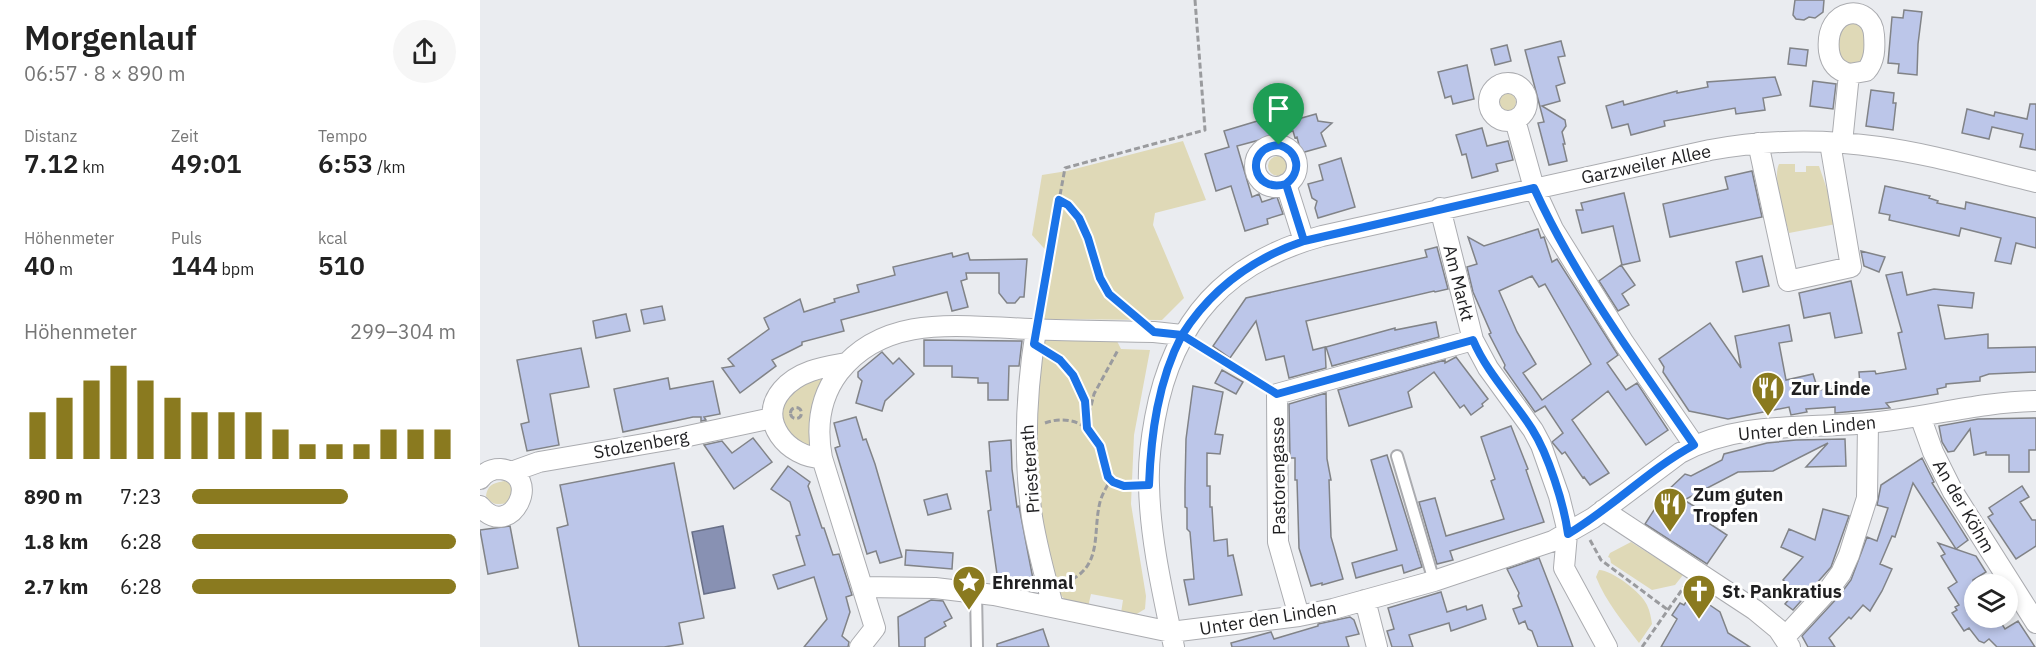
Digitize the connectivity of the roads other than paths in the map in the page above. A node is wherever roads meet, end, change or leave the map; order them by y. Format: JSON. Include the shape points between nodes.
{"nodes":[{"id":1,"x":1849,"y":74,"type":"dead end"},
{"id":2,"x":1515,"y":120,"type":"dead end"},
{"id":3,"x":1758,"y":143,"type":"junction"},
{"id":4,"x":1836,"y":143,"type":"junction"},
{"id":5,"x":2036,"y":182,"type":"edge"},
{"id":6,"x":1286,"y":184,"type":"dead end"},
{"id":7,"x":1534,"y":188,"type":"junction"},
{"id":8,"x":1440,"y":208,"type":"junction"},
{"id":9,"x":1304,"y":241,"type":"junction"},
{"id":10,"x":1182,"y":335,"type":"junction"},
{"id":11,"x":1035,"y":337,"type":"junction"},
{"id":12,"x":1473,"y":340,"type":"junction"},
{"id":13,"x":846,"y":363,"type":"junction"},
{"id":14,"x":2036,"y":401,"type":"edge"},
{"id":15,"x":1920,"y":416,"type":"junction"},
{"id":16,"x":772,"y":418,"type":"junction"},
{"id":17,"x":1868,"y":423,"type":"junction"},
{"id":18,"x":1694,"y":445,"type":"junction"},
{"id":19,"x":1397,"y":456,"type":"dead end"},
{"id":20,"x":822,"y":458,"type":"junction"},
{"id":21,"x":510,"y":472,"type":"junction"},
{"id":22,"x":480,"y":479,"type":"edge"},
{"id":23,"x":480,"y":506,"type":"edge"},
{"id":24,"x":1603,"y":510,"type":"junction"},
{"id":25,"x":1575,"y":529,"type":"junction"},
{"id":26,"x":1434,"y":581,"type":"junction"},
{"id":27,"x":862,"y":587,"type":"junction"},
{"id":28,"x":976,"y":592,"type":"junction"},
{"id":29,"x":1050,"y":597,"type":"junction"},
{"id":30,"x":1365,"y":600,"type":"junction"},
{"id":31,"x":1299,"y":616,"type":"junction"},
{"id":32,"x":2036,"y":623,"type":"edge"},
{"id":33,"x":878,"y":638,"type":"edge"},
{"id":34,"x":1172,"y":640,"type":"edge"},
{"id":35,"x":1787,"y":642,"type":"edge"},
{"id":36,"x":860,"y":647,"type":"edge"},
{"id":37,"x":977,"y":647,"type":"edge"},
{"id":38,"x":1377,"y":647,"type":"edge"},
{"id":39,"x":1607,"y":647,"type":"edge"}],
"edges":[{"from":1,"to":4,"type":"street"},
{"from":2,"to":7,"type":"street"},
{"from":3,"to":4,"type":"street","name":"Garzweiler Allee"},
{"from":3,"to":4,"type":"street","via":[[1788,281],[1851,267]]},
{"from":3,"to":7,"type":"street","name":"Garzweiler Allee"},
{"from":4,"to":5,"type":"street","name":"Garzweiler Allee","via":[[1894,150]]},
{"from":6,"to":9,"type":"street"},
{"from":7,"to":8,"type":"street","name":"Garzweiler Allee"},
{"from":7,"to":18,"type":"street","via":[[1564,248]]},
{"from":8,"to":9,"type":"street","name":"Garzweiler Allee"},
{"from":8,"to":12,"type":"street","name":"Am Markt"},
{"from":9,"to":10,"type":"street","name":"Garzweiler Allee","via":[[1230,280]]},
{"from":10,"to":11,"type":"street","via":[[1129,331]]},
{"from":10,"to":34,"type":"street","name":"Garzweiler Allee","via":[[1161,391],[1149,485]]},
{"from":11,"to":13,"type":"street","via":[[944,327],[917,328],[870,342]]},
{"from":11,"to":29,"type":"street","name":"Priesterath","via":[[1026,431],[1032,515]]},
{"from":12,"to":25,"type":"street","name":"Am Markt","via":[[1537,437]]},
{"from":12,"to":31,"type":"street","name":"Pastorengasse","via":[[1277,394],[1278,542]]},
{"from":13,"to":16,"type":"street","via":[[816,369],[793,380],[778,395]]},
{"from":13,"to":20,"type":"street","via":[[830,384],[823,404],[818,430]]},
{"from":14,"to":15,"type":"street","name":"Unter den Linden"},
{"from":15,"to":17,"type":"street","name":"Unter den Linden"},
{"from":15,"to":32,"type":"street","name":"An der Köhm","via":[[1953,492]]},
{"from":16,"to":20,"type":"street","via":[[792,450]]},
{"from":16,"to":21,"type":"street","name":"Stolzenberg","via":[[539,462]]},
{"from":17,"to":18,"type":"street","name":"Unter den Linden","via":[[1755,430]]},
{"from":17,"to":35,"type":"street","via":[[1868,491],[1849,555],[1841,573]]},
{"from":18,"to":24,"type":"street","name":"Unter den Linden"},
{"from":19,"to":26,"type":"lane"},
{"from":20,"to":27,"type":"street"},
{"from":21,"to":22,"type":"street","name":"Stolzenberg","via":[[496,469]]},
{"from":21,"to":23,"type":"street","via":[[517,477],[522,492],[518,507],[496,516]]},
{"from":24,"to":25,"type":"street","name":"Unter den Linden"},
{"from":24,"to":35,"type":"street","via":[[1762,616]]},
{"from":25,"to":26,"type":"street","name":"Unter den Linden"},
{"from":25,"to":39,"type":"street","name":"Am Markt","via":[[1564,568]]},
{"from":26,"to":30,"type":"street","name":"Unter den Linden"},
{"from":27,"to":28,"type":"street"},
{"from":27,"to":33,"type":"street"},
{"from":28,"to":29,"type":"street"},
{"from":28,"to":37,"type":"lane"},
{"from":29,"to":34,"type":"street"},
{"from":30,"to":31,"type":"street","name":"Unter den Linden"},
{"from":30,"to":38,"type":"street"},
{"from":31,"to":34,"type":"street","name":"Unter den Linden"},
{"from":33,"to":36,"type":"street"}]}
